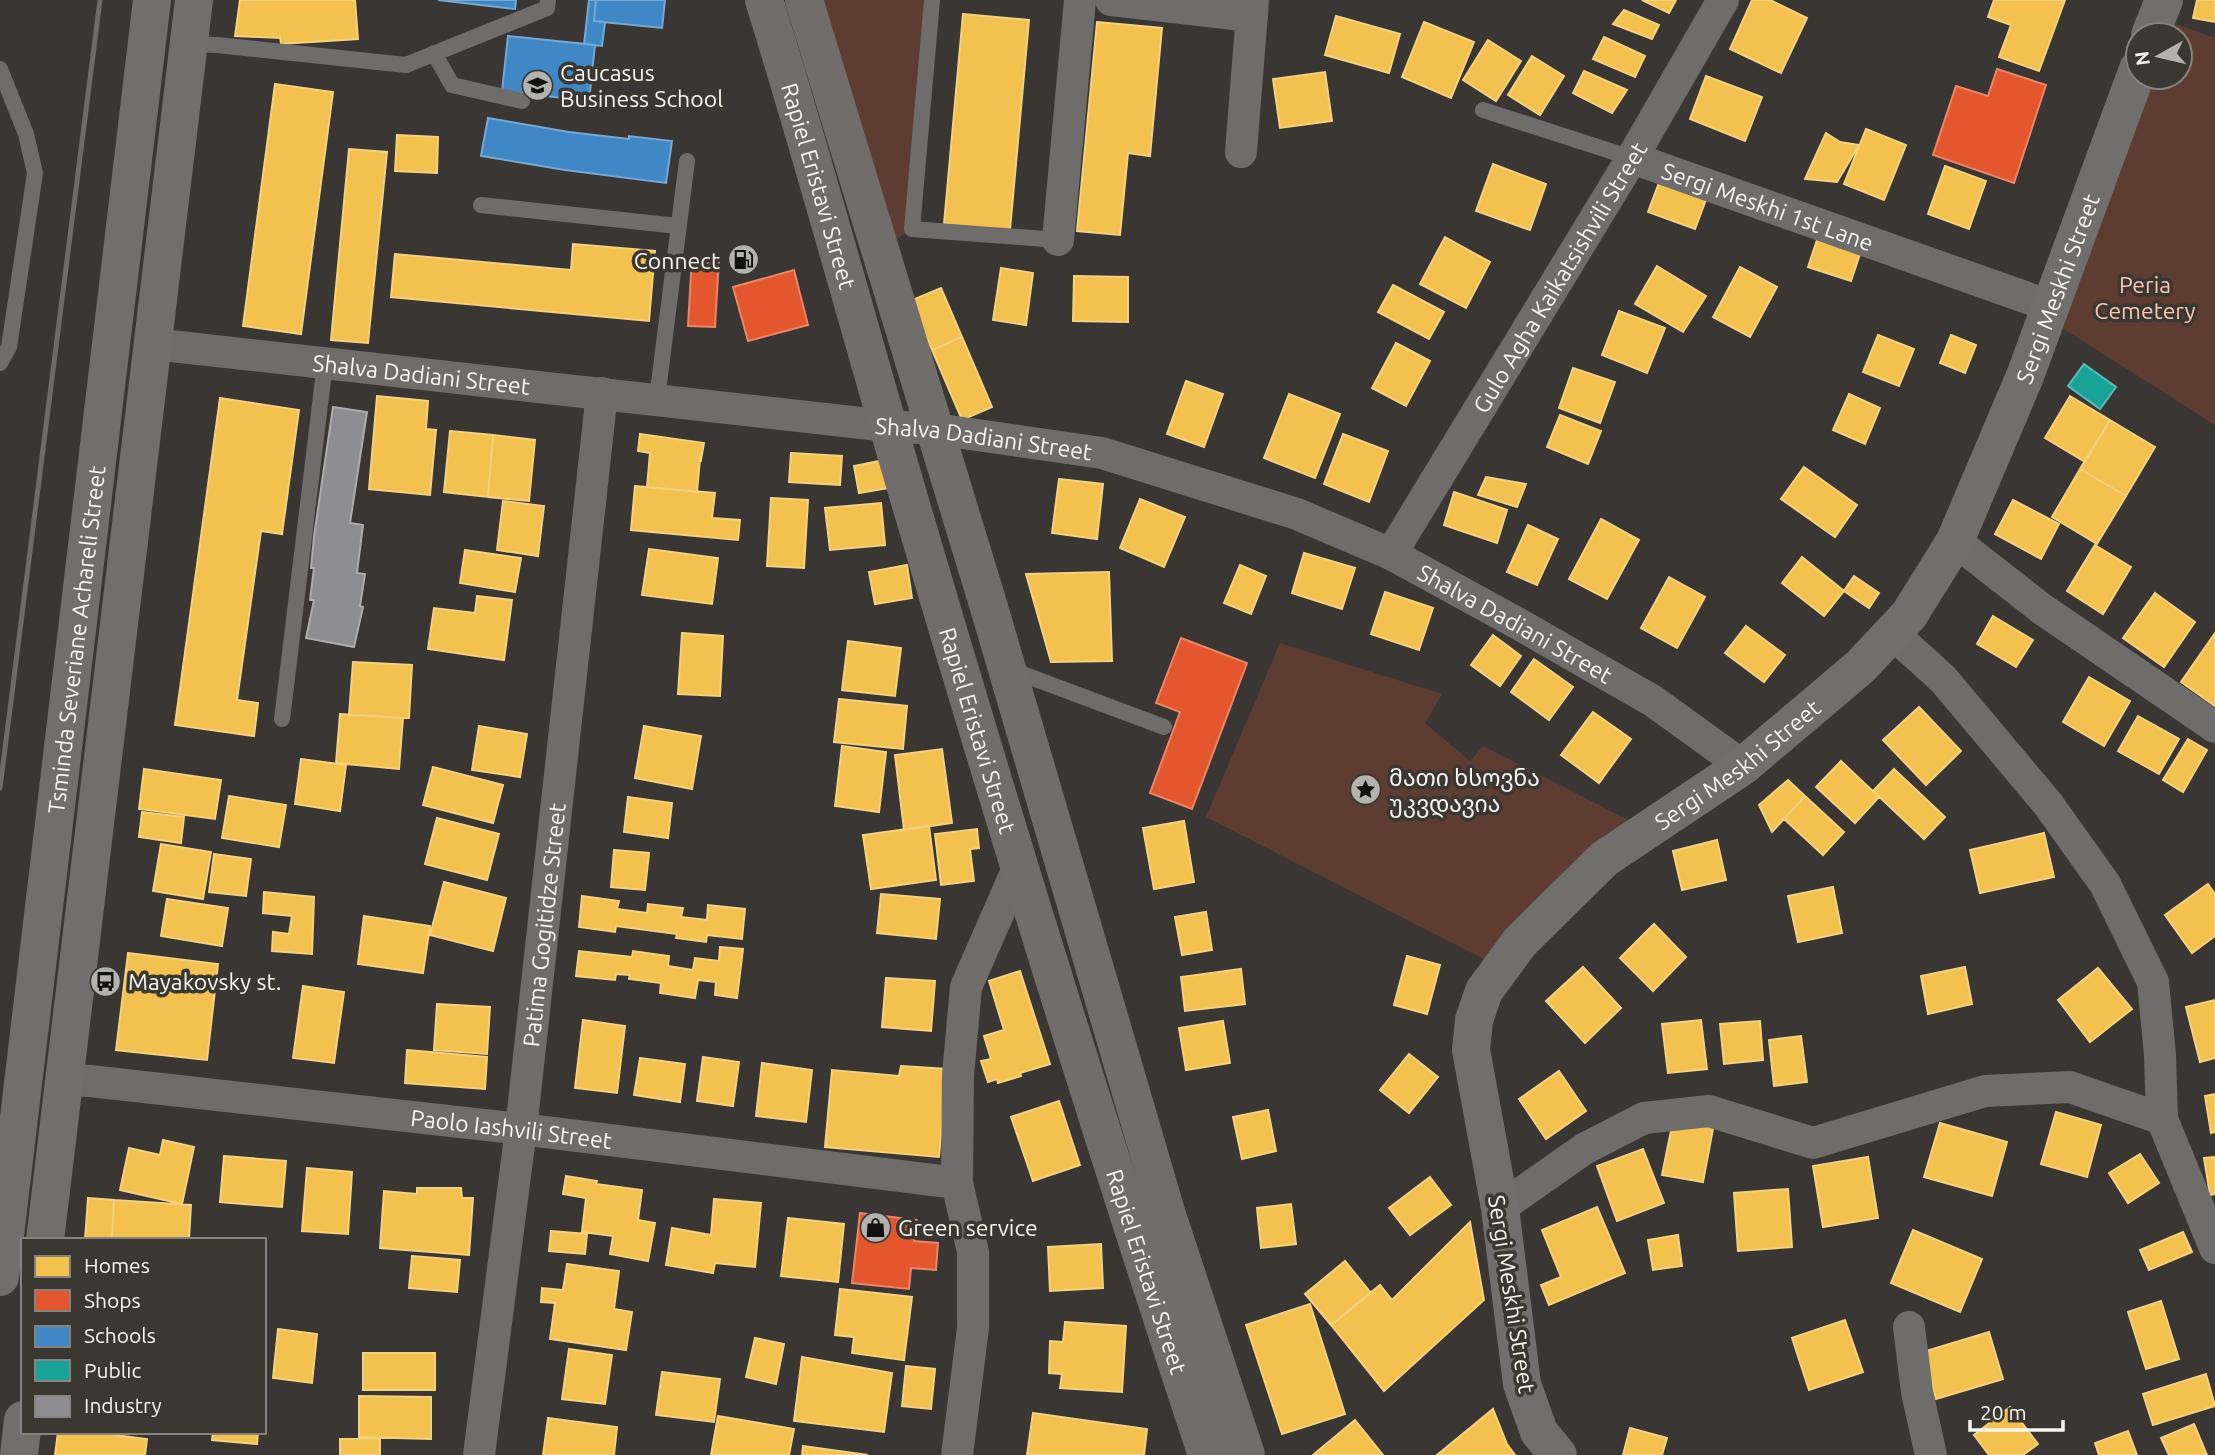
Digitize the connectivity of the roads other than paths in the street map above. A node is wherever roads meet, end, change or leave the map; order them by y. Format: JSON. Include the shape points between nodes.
{"nodes":[{"id":1,"x":152,"y":0,"type":"edge"},
{"id":2,"x":194,"y":0,"type":"edge"},
{"id":3,"x":548,"y":0,"type":"edge"},
{"id":4,"x":764,"y":0,"type":"edge"},
{"id":5,"x":804,"y":0,"type":"edge"},
{"id":6,"x":932,"y":0,"type":"edge"},
{"id":7,"x":1080,"y":0,"type":"edge"},
{"id":8,"x":1111,"y":0,"type":"edge"},
{"id":9,"x":1723,"y":0,"type":"edge"},
{"id":10,"x":2164,"y":0,"type":"edge"},
{"id":11,"x":1257,"y":5,"type":"edge"},
{"id":12,"x":2156,"y":21,"type":"edge"},
{"id":13,"x":189,"y":44,"type":"junction"},
{"id":14,"x":434,"y":53,"type":"junction"},
{"id":15,"x":0,"y":69,"type":"edge"},
{"id":16,"x":2130,"y":91,"type":"edge"},
{"id":17,"x":522,"y":101,"type":"dead end"},
{"id":18,"x":1483,"y":110,"type":"dead end"},
{"id":19,"x":1241,"y":152,"type":"dead end"},
{"id":20,"x":1632,"y":158,"type":"junction"},
{"id":21,"x":687,"y":161,"type":"dead end"},
{"id":22,"x":481,"y":205,"type":"dead end"},
{"id":23,"x":678,"y":226,"type":"junction"},
{"id":24,"x":1058,"y":240,"type":"joint"},
{"id":25,"x":2050,"y":306,"type":"junction"},
{"id":26,"x":153,"y":344,"type":"junction"},
{"id":27,"x":0,"y":363,"type":"edge"},
{"id":28,"x":325,"y":363,"type":"junction"},
{"id":29,"x":602,"y":393,"type":"junction"},
{"id":30,"x":657,"y":399,"type":"junction"},
{"id":31,"x":888,"y":426,"type":"junction"},
{"id":32,"x":935,"y":429,"type":"junction"},
{"id":33,"x":1955,"y":541,"type":"junction"},
{"id":34,"x":1391,"y":554,"type":"junction"},
{"id":35,"x":1892,"y":633,"type":"junction"},
{"id":36,"x":1006,"y":668,"type":"junction"},
{"id":37,"x":282,"y":719,"type":"dead end"},
{"id":38,"x":1164,"y":727,"type":"dead end"},
{"id":39,"x":2215,"y":727,"type":"edge"},
{"id":40,"x":1743,"y":766,"type":"junction"},
{"id":41,"x":1019,"y":866,"type":"junction"},
{"id":42,"x":64,"y":1080,"type":"junction"},
{"id":43,"x":2162,"y":1119,"type":"junction"},
{"id":44,"x":521,"y":1129,"type":"junction"},
{"id":45,"x":8,"y":1147,"type":"edge"},
{"id":46,"x":957,"y":1183,"type":"junction"},
{"id":47,"x":1500,"y":1208,"type":"junction"},
{"id":48,"x":45,"y":1238,"type":"edge"},
{"id":49,"x":2215,"y":1248,"type":"edge"},
{"id":50,"x":0,"y":1277,"type":"edge"},
{"id":51,"x":1909,"y":1327,"type":"dead end"},
{"id":52,"x":21,"y":1434,"type":"edge"},
{"id":53,"x":19,"y":1455,"type":"edge"},
{"id":54,"x":479,"y":1455,"type":"edge"},
{"id":55,"x":957,"y":1455,"type":"edge"},
{"id":56,"x":1207,"y":1455,"type":"edge"},
{"id":57,"x":1246,"y":1455,"type":"edge"},
{"id":58,"x":1559,"y":1455,"type":"edge"},
{"id":59,"x":1931,"y":1455,"type":"edge"}],
"edges":[{"from":1,"to":45,"type":"main road","name":"Tsminda Severiane Achareli Street"},
{"from":2,"to":13,"type":"main road","name":"Tsminda Severiane Achareli Street"},
{"from":3,"to":14,"type":"lane","via":[[547,8]]},
{"from":4,"to":31,"type":"main road","name":"Rapiel Eristavi Street"},
{"from":5,"to":32,"type":"main road","name":"Rapiel Eristavi Street"},
{"from":6,"to":24,"type":"lane","via":[[912,229]]},
{"from":7,"to":24,"type":"street"},
{"from":8,"to":11,"type":"street"},
{"from":9,"to":20,"type":"street","name":"Gulo Agha Kaikatsishvili Street"},
{"from":10,"to":12,"type":"main road"},
{"from":11,"to":19,"type":"street"},
{"from":13,"to":14,"type":"lane","via":[[406,65]]},
{"from":13,"to":26,"type":"main road","name":"Tsminda Severiane Achareli Street"},
{"from":14,"to":17,"type":"lane","via":[[452,85]]},
{"from":15,"to":27,"type":"lane","via":[[26,134],[35,173],[9,346]]},
{"from":16,"to":25,"type":"main road","name":"Sergi Meskhi Street"},
{"from":18,"to":20,"type":"lane","name":"Sergi Meskhi 1st Lane"},
{"from":20,"to":25,"type":"street","name":"Sergi Meskhi 1st Lane"},
{"from":20,"to":34,"type":"street","name":"Gulo Agha Kaikatsishvili Street"},
{"from":21,"to":23,"type":"lane"},
{"from":22,"to":23,"type":"lane"},
{"from":23,"to":30,"type":"lane"},
{"from":25,"to":33,"type":"main road","name":"Sergi Meskhi Street"},
{"from":26,"to":28,"type":"street","name":"Shalva Dadiani Street"},
{"from":26,"to":42,"type":"main road","name":"Tsminda Severiane Achareli Street"},
{"from":28,"to":29,"type":"street","name":"Shalva Dadiani Street"},
{"from":28,"to":37,"type":"lane"},
{"from":29,"to":30,"type":"street","name":"Shalva Dadiani Street"},
{"from":29,"to":44,"type":"street","name":"Patima Gogitidze Street"},
{"from":30,"to":31,"type":"street","name":"Shalva Dadiani Street"},
{"from":31,"to":32,"type":"street","name":"Shalva Dadiani Street"},
{"from":31,"to":41,"type":"main road","name":"Rapiel Eristavi Street"},
{"from":32,"to":34,"type":"street","name":"Shalva Dadiani Street","via":[[1102,453],[1297,514]]},
{"from":32,"to":36,"type":"main road","name":"Rapiel Eristavi Street"},
{"from":33,"to":35,"type":"main road","name":"Sergi Meskhi Street","via":[[1909,615]]},
{"from":33,"to":39,"type":"street","via":[[2042,609]]},
{"from":34,"to":40,"type":"street","name":"Shalva Dadiani Street","via":[[1653,701]]},
{"from":35,"to":40,"type":"main road","name":"Sergi Meskhi Street","via":[[1860,667]]},
{"from":35,"to":43,"type":"street","via":[[1943,679],[2048,804],[2105,884],[2153,982]]},
{"from":36,"to":38,"type":"lane"},
{"from":36,"to":57,"type":"main road","name":"Rapiel Eristavi Street","via":[[1163,1202]]},
{"from":40,"to":47,"type":"main road","name":"Sergi Meskhi Street","via":[[1604,859],[1520,943],[1484,991],[1474,1020],[1471,1050]]},
{"from":41,"to":46,"type":"street","via":[[966,987],[958,1075]]},
{"from":41,"to":56,"type":"main road","name":"Rapiel Eristavi Street"},
{"from":42,"to":44,"type":"street","name":"Paolo Iashvili Street"},
{"from":42,"to":48,"type":"main road","name":"Tsminda Severiane Achareli Street"},
{"from":43,"to":47,"type":"street","via":[[2070,1087],[1985,1091],[1813,1143],[1709,1111],[1644,1118],[1584,1149]]},
{"from":43,"to":49,"type":"street"},
{"from":44,"to":46,"type":"street","name":"Paolo Iashvili Street"},
{"from":44,"to":54,"type":"street","name":"Patima Gogitidze Street"},
{"from":45,"to":50,"type":"main road","name":"Tsminda Severiane Achareli Street"},
{"from":46,"to":55,"type":"street","via":[[973,1252],[974,1315]]},
{"from":47,"to":58,"type":"main road","name":"Sergi Meskhi Street","via":[[1522,1384],[1539,1432]]},
{"from":51,"to":59,"type":"street"},
{"from":52,"to":53,"type":"main road"}]}
